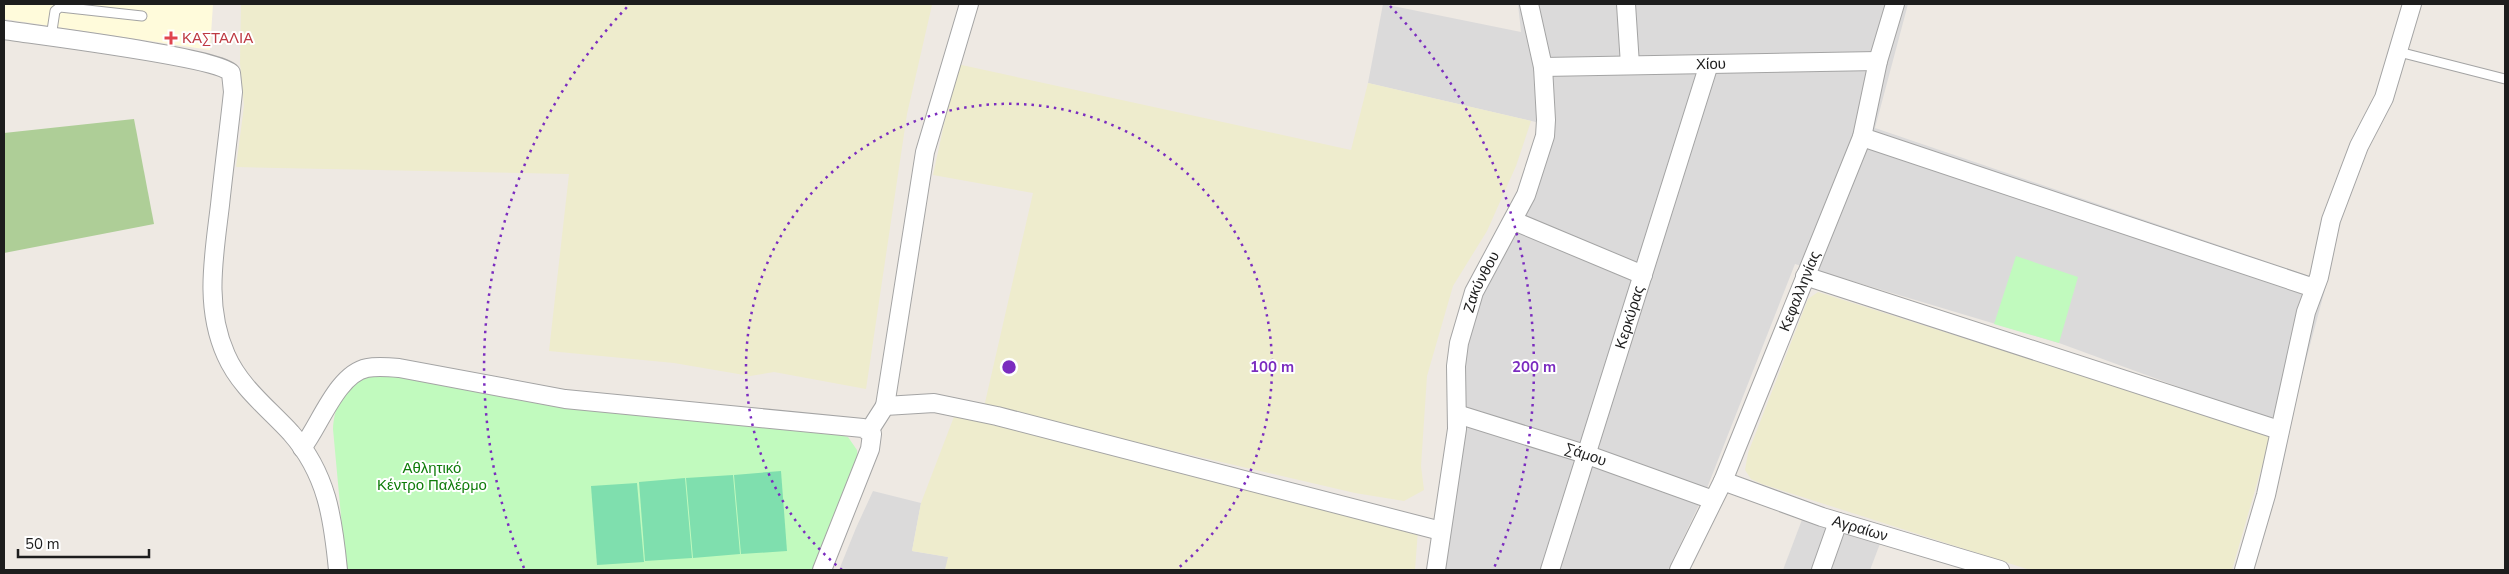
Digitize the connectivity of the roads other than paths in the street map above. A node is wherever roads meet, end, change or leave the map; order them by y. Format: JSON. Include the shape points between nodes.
{"nodes":[{"id":1,"x":968,"y":4,"type":"edge"},
{"id":2,"x":1529,"y":4,"type":"edge"},
{"id":3,"x":1626,"y":4,"type":"edge"},
{"id":4,"x":1895,"y":4,"type":"edge"},
{"id":5,"x":2412,"y":4,"type":"edge"},
{"id":6,"x":142,"y":16,"type":"dead end"},
{"id":7,"x":4,"y":30,"type":"edge"},
{"id":8,"x":51,"y":37,"type":"junction"},
{"id":9,"x":2399,"y":52,"type":"junction"},
{"id":10,"x":1878,"y":61,"type":"junction"},
{"id":11,"x":1709,"y":64,"type":"junction"},
{"id":12,"x":1630,"y":65,"type":"junction"},
{"id":13,"x":1543,"y":67,"type":"junction"},
{"id":14,"x":2505,"y":79,"type":"edge"},
{"id":15,"x":1862,"y":137,"type":"junction"},
{"id":16,"x":1514,"y":222,"type":"junction"},
{"id":17,"x":1643,"y":275,"type":"junction"},
{"id":18,"x":1805,"y":276,"type":"junction"},
{"id":19,"x":2314,"y":288,"type":"junction"},
{"id":20,"x":885,"y":406,"type":"junction"},
{"id":21,"x":1457,"y":414,"type":"junction"},
{"id":22,"x":2279,"y":430,"type":"junction"},
{"id":23,"x":869,"y":431,"type":"junction"},
{"id":24,"x":302,"y":448,"type":"junction"},
{"id":25,"x":1586,"y":454,"type":"junction"},
{"id":26,"x":1723,"y":481,"type":"junction"},
{"id":27,"x":1713,"y":500,"type":"junction"},
{"id":28,"x":1838,"y":522,"type":"junction"},
{"id":29,"x":1441,"y":531,"type":"junction"},
{"id":30,"x":338,"y":570,"type":"edge"},
{"id":31,"x":822,"y":570,"type":"edge"},
{"id":32,"x":1436,"y":570,"type":"edge"},
{"id":33,"x":1550,"y":570,"type":"edge"},
{"id":34,"x":1680,"y":570,"type":"edge"},
{"id":35,"x":1821,"y":570,"type":"edge"},
{"id":36,"x":2000,"y":570,"type":"edge"},
{"id":37,"x":2244,"y":570,"type":"edge"}],
"edges":[{"from":1,"to":20,"type":"street","via":[[925,152]]},
{"from":2,"to":13,"type":"street","name":"Ζακύνθου"},
{"from":3,"to":12,"type":"street"},
{"from":4,"to":10,"type":"street","name":"Κεφαλληνίας"},
{"from":5,"to":9,"type":"street"},
{"from":6,"to":8,"type":"lane","via":[[60,7],[55,11]]},
{"from":7,"to":8,"type":"street"},
{"from":8,"to":24,"type":"street","via":[[187,58],[218,65],[231,72],[233,92],[212,279],[213,313],[223,348],[235,371]]},
{"from":9,"to":14,"type":"lane"},
{"from":9,"to":19,"type":"street","via":[[2384,98],[2359,146],[2331,220]]},
{"from":10,"to":11,"type":"street","name":"Χίου"},
{"from":10,"to":15,"type":"street","name":"Κεφαλληνίας"},
{"from":11,"to":12,"type":"street","name":"Χίου"},
{"from":11,"to":17,"type":"street","name":"Κερκύρας"},
{"from":12,"to":13,"type":"street","name":"Χίου"},
{"from":13,"to":16,"type":"street","name":"Ζακύνθου","via":[[1545,136],[1535,172]]},
{"from":15,"to":18,"type":"street","name":"Κεφαλληνίας"},
{"from":15,"to":19,"type":"street"},
{"from":16,"to":17,"type":"street"},
{"from":16,"to":21,"type":"street","name":"Ζακύνθου","via":[[1481,279],[1466,315],[1458,351]]},
{"from":17,"to":25,"type":"street","name":"Κερκύρας"},
{"from":18,"to":22,"type":"street"},
{"from":18,"to":26,"type":"street","name":"Κεφαλληνίας"},
{"from":19,"to":22,"type":"street"},
{"from":20,"to":23,"type":"street"},
{"from":20,"to":29,"type":"street","via":[[934,403],[997,416]]},
{"from":21,"to":25,"type":"street","name":"Σάμου"},
{"from":21,"to":29,"type":"street","name":"Ζακύνθου"},
{"from":22,"to":37,"type":"street","via":[[2266,495]]},
{"from":23,"to":24,"type":"street","via":[[859,427],[565,399],[380,367],[360,370],[345,380]]},
{"from":23,"to":31,"type":"street","via":[[872,437],[870,450]]},
{"from":24,"to":30,"type":"street","via":[[323,483],[330,504]]},
{"from":25,"to":27,"type":"street","name":"Σάμου"},
{"from":25,"to":33,"type":"street","name":"Κερκύρας"},
{"from":26,"to":27,"type":"street","name":"Κεφαλληνίας"},
{"from":26,"to":28,"type":"street","name":"Αγραίων"},
{"from":27,"to":34,"type":"street","name":"Κεφαλληνίας"},
{"from":28,"to":35,"type":"street"},
{"from":28,"to":36,"type":"street","name":"Αγραίων"},
{"from":29,"to":32,"type":"street","name":"Ζακύνθου"}]}
